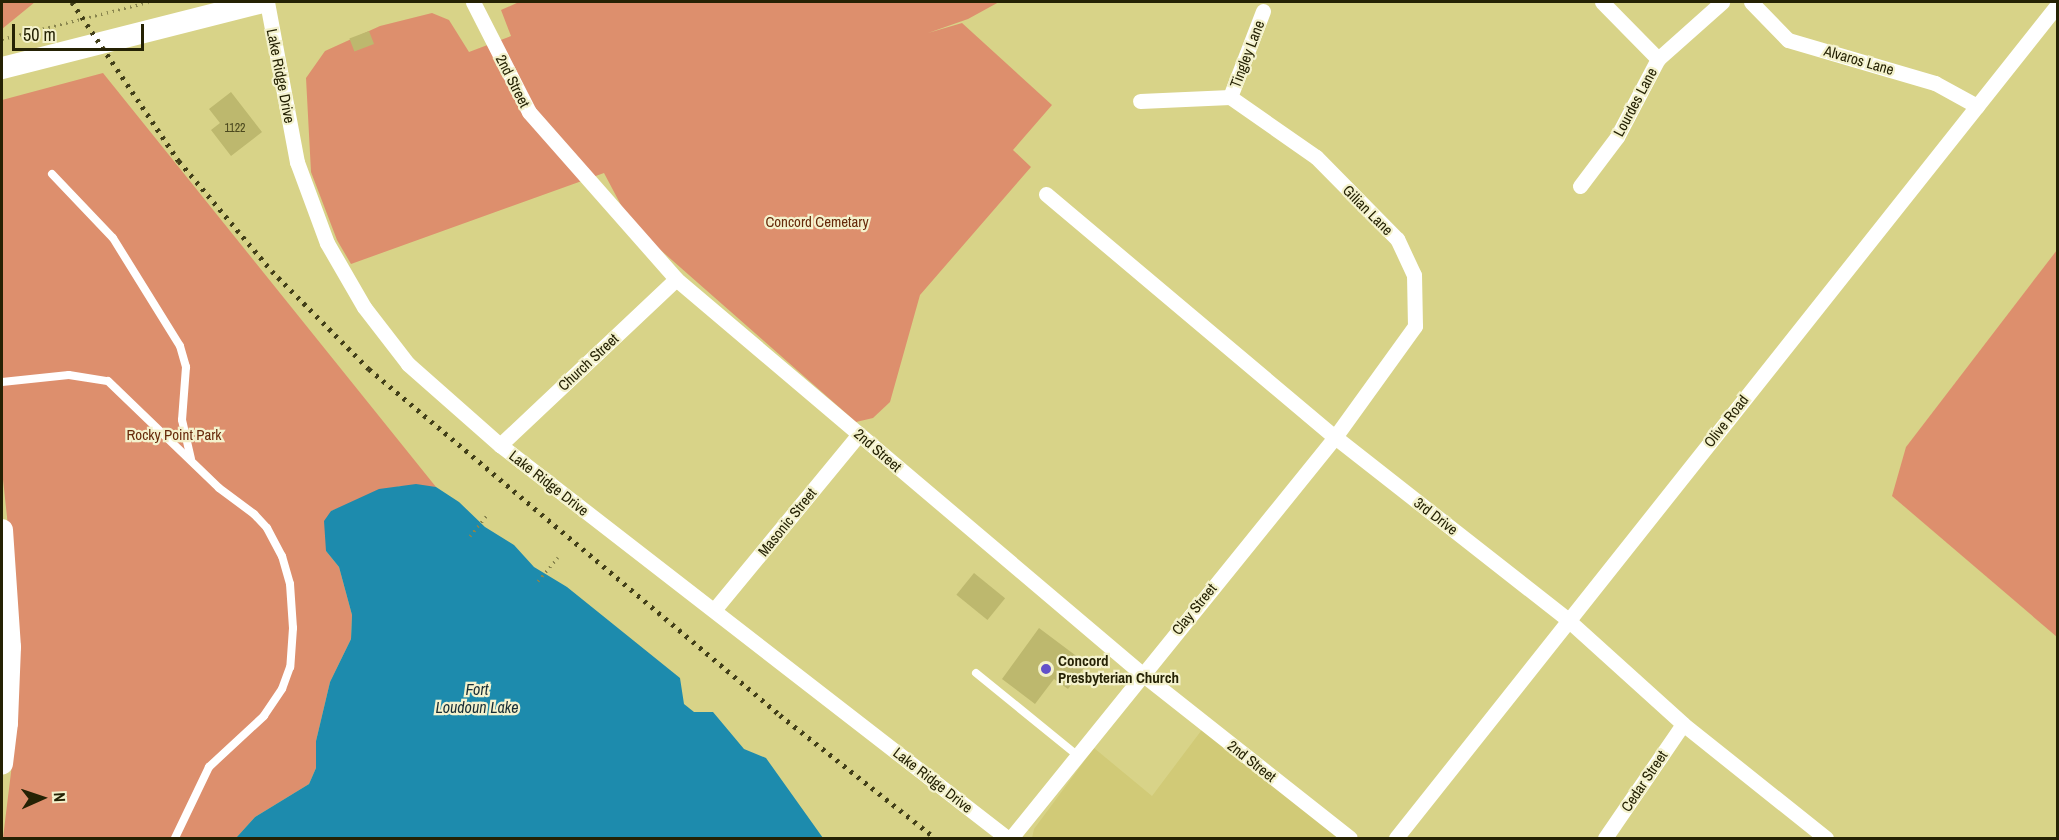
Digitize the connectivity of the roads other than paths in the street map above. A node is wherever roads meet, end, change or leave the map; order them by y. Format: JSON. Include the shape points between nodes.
{"nodes":[{"id":1,"x":265,"y":2,"type":"edge"},
{"id":2,"x":473,"y":2,"type":"edge"},
{"id":3,"x":1602,"y":2,"type":"edge"},
{"id":4,"x":1722,"y":2,"type":"edge"},
{"id":5,"x":1751,"y":2,"type":"edge"},
{"id":6,"x":2058,"y":4,"type":"edge"},
{"id":7,"x":1263,"y":11,"type":"dead end"},
{"id":8,"x":1658,"y":59,"type":"junction"},
{"id":9,"x":2,"y":68,"type":"edge"},
{"id":10,"x":1230,"y":97,"type":"junction"},
{"id":11,"x":1140,"y":101,"type":"dead end"},
{"id":12,"x":1977,"y":106,"type":"junction"},
{"id":13,"x":52,"y":174,"type":"dead end"},
{"id":14,"x":1580,"y":186,"type":"dead end"},
{"id":15,"x":1046,"y":194,"type":"dead end"},
{"id":16,"x":676,"y":279,"type":"junction"},
{"id":17,"x":2,"y":382,"type":"edge"},
{"id":18,"x":859,"y":434,"type":"junction"},
{"id":19,"x":1335,"y":437,"type":"junction"},
{"id":20,"x":500,"y":445,"type":"junction"},
{"id":21,"x":191,"y":460,"type":"junction"},
{"id":22,"x":2,"y":530,"type":"edge"},
{"id":23,"x":714,"y":610,"type":"junction"},
{"id":24,"x":1568,"y":620,"type":"junction"},
{"id":25,"x":976,"y":673,"type":"dead end"},
{"id":26,"x":1142,"y":673,"type":"junction"},
{"id":27,"x":1683,"y":724,"type":"junction"},
{"id":28,"x":1077,"y":755,"type":"junction"},
{"id":29,"x":2,"y":764,"type":"edge"},
{"id":30,"x":175,"y":838,"type":"edge"},
{"id":31,"x":1006,"y":838,"type":"edge"},
{"id":32,"x":1011,"y":838,"type":"edge"},
{"id":33,"x":1350,"y":838,"type":"edge"},
{"id":34,"x":1396,"y":838,"type":"edge"},
{"id":35,"x":1605,"y":838,"type":"edge"},
{"id":36,"x":1826,"y":838,"type":"edge"}],
"edges":[{"from":1,"to":9,"type":"main road"},
{"from":1,"to":20,"type":"street","name":"Lake Ridge Drive","via":[[297,162],[327,243],[364,307],[408,364]]},
{"from":2,"to":16,"type":"street","name":"2nd Street","via":[[529,112]]},
{"from":3,"to":8,"type":"street"},
{"from":4,"to":8,"type":"street","name":"Lourdes Lane"},
{"from":5,"to":12,"type":"street","name":"Alvaros Lane","via":[[1788,40],[1925,80]]},
{"from":6,"to":12,"type":"street","name":"Olive Road"},
{"from":7,"to":10,"type":"street","name":"Tingley Lane"},
{"from":8,"to":14,"type":"street","name":"Lourdes Lane","via":[[1617,137]]},
{"from":10,"to":11,"type":"street"},
{"from":10,"to":19,"type":"street","name":"Gilian Lane","via":[[1316,157],[1397,239],[1414,275],[1415,326]]},
{"from":12,"to":24,"type":"street","name":"Olive Road"},
{"from":13,"to":21,"type":"lane","via":[[113,238],[180,346],[186,367],[182,420]]},
{"from":15,"to":19,"type":"street","name":"3rd Drive"},
{"from":16,"to":18,"type":"street","name":"2nd Street"},
{"from":16,"to":20,"type":"street","name":"Church Street"},
{"from":17,"to":21,"type":"lane","via":[[69,375],[108,381]]},
{"from":18,"to":23,"type":"street","name":"Masonic Street"},
{"from":18,"to":26,"type":"street","name":"2nd Street"},
{"from":19,"to":24,"type":"street","name":"3rd Drive"},
{"from":19,"to":26,"type":"street","name":"Clay Street"},
{"from":20,"to":23,"type":"street","name":"Lake Ridge Drive"},
{"from":21,"to":30,"type":"lane","via":[[267,528],[282,556],[290,584],[293,628],[290,667],[282,689],[264,716],[209,767]]},
{"from":22,"to":29,"type":"main road","via":[[10,646],[8,723]]},
{"from":23,"to":31,"type":"street","name":"Lake Ridge Drive"},
{"from":24,"to":27,"type":"street","name":"3rd Drive"},
{"from":24,"to":34,"type":"street","name":"Olive Road"},
{"from":25,"to":28,"type":"lane"},
{"from":26,"to":28,"type":"street","name":"Clay Street"},
{"from":26,"to":33,"type":"street","name":"2nd Street"},
{"from":27,"to":35,"type":"street","name":"Cedar Street"},
{"from":27,"to":36,"type":"street","name":"3rd Drive"},
{"from":28,"to":32,"type":"street","name":"Clay Street"}]}
